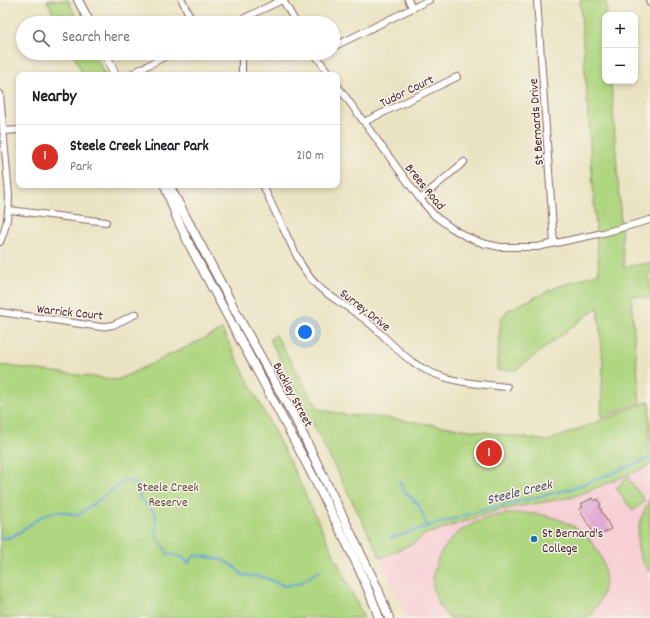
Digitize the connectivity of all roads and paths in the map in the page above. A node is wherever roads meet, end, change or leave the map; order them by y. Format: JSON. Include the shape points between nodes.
{"nodes":[{"id":1,"x":78,"y":0,"type":"edge"},
{"id":2,"x":182,"y":0,"type":"edge"},
{"id":3,"x":282,"y":0,"type":"edge"},
{"id":4,"x":408,"y":0,"type":"edge"},
{"id":5,"x":429,"y":0,"type":"edge"},
{"id":6,"x":537,"y":0,"type":"edge"},
{"id":7,"x":650,"y":0,"type":"edge"},
{"id":8,"x":650,"y":3,"type":"edge"},
{"id":9,"x":413,"y":8,"type":"junction"},
{"id":10,"x":86,"y":16,"type":"edge"},
{"id":11,"x":190,"y":16,"type":"edge"},
{"id":12,"x":249,"y":16,"type":"edge"},
{"id":13,"x":292,"y":16,"type":"edge"},
{"id":14,"x":340,"y":44,"type":"edge"},
{"id":15,"x":108,"y":60,"type":"edge"},
{"id":16,"x":158,"y":60,"type":"edge"},
{"id":17,"x":242,"y":60,"type":"edge"},
{"id":18,"x":321,"y":60,"type":"edge"},
{"id":19,"x":114,"y":72,"type":"edge"},
{"id":20,"x":134,"y":72,"type":"edge"},
{"id":21,"x":242,"y":72,"type":"edge"},
{"id":22,"x":328,"y":72,"type":"edge"},
{"id":23,"x":457,"y":77,"type":"dead end"},
{"id":24,"x":340,"y":89,"type":"edge"},
{"id":25,"x":0,"y":94,"type":"edge"},
{"id":26,"x":364,"y":122,"type":"junction"},
{"id":27,"x":16,"y":130,"type":"edge"},
{"id":28,"x":4,"y":131,"type":"junction"},
{"id":29,"x":464,"y":162,"type":"dead end"},
{"id":30,"x":166,"y":188,"type":"edge"},
{"id":31,"x":172,"y":188,"type":"edge"},
{"id":32,"x":264,"y":188,"type":"edge"},
{"id":33,"x":420,"y":199,"type":"junction"},
{"id":34,"x":9,"y":210,"type":"junction"},
{"id":35,"x":650,"y":220,"type":"edge"},
{"id":36,"x":106,"y":222,"type":"dead end"},
{"id":37,"x":0,"y":242,"type":"edge"},
{"id":38,"x":554,"y":243,"type":"junction"},
{"id":39,"x":0,"y":312,"type":"edge"},
{"id":40,"x":136,"y":314,"type":"dead end"},
{"id":41,"x":507,"y":387,"type":"dead end"},
{"id":42,"x":378,"y":618,"type":"edge"},
{"id":43,"x":388,"y":618,"type":"edge"}],
"edges":[{"from":1,"to":10,"type":"main road"},
{"from":2,"to":11,"type":"street"},
{"from":3,"to":12,"type":"street"},
{"from":3,"to":13,"type":"street"},
{"from":4,"to":9,"type":"street"},
{"from":5,"to":9,"type":"street"},
{"from":6,"to":38,"type":"street","name":"St Bernards Drive"},
{"from":7,"to":8,"type":"street"},
{"from":9,"to":14,"type":"street"},
{"from":15,"to":19,"type":"main road"},
{"from":16,"to":20,"type":"street"},
{"from":17,"to":21,"type":"street"},
{"from":18,"to":22,"type":"street"},
{"from":23,"to":26,"type":"street","name":"Tudor Court"},
{"from":24,"to":26,"type":"street","name":"Brees Road"},
{"from":25,"to":28,"type":"street"},
{"from":26,"to":33,"type":"street","name":"Brees Road"},
{"from":27,"to":28,"type":"street"},
{"from":28,"to":34,"type":"street"},
{"from":29,"to":33,"type":"street"},
{"from":30,"to":42,"type":"main road","name":"Buckley Street","via":[[190,246],[305,460],[374,603]]},
{"from":31,"to":43,"type":"main road","name":"Buckley Street","via":[[296,420],[376,587]]},
{"from":32,"to":41,"type":"street","name":"Surrey Drive","via":[[301,265],[319,287],[368,321],[399,352],[417,365],[454,380]]},
{"from":33,"to":38,"type":"street","name":"Brees Road","via":[[435,216],[450,227],[482,243],[520,248]]},
{"from":34,"to":36,"type":"street"},
{"from":34,"to":37,"type":"street"},
{"from":35,"to":38,"type":"street","name":"Brees Road"},
{"from":39,"to":40,"type":"street","name":"Warrick Court","via":[[101,327],[113,325]]}]}
